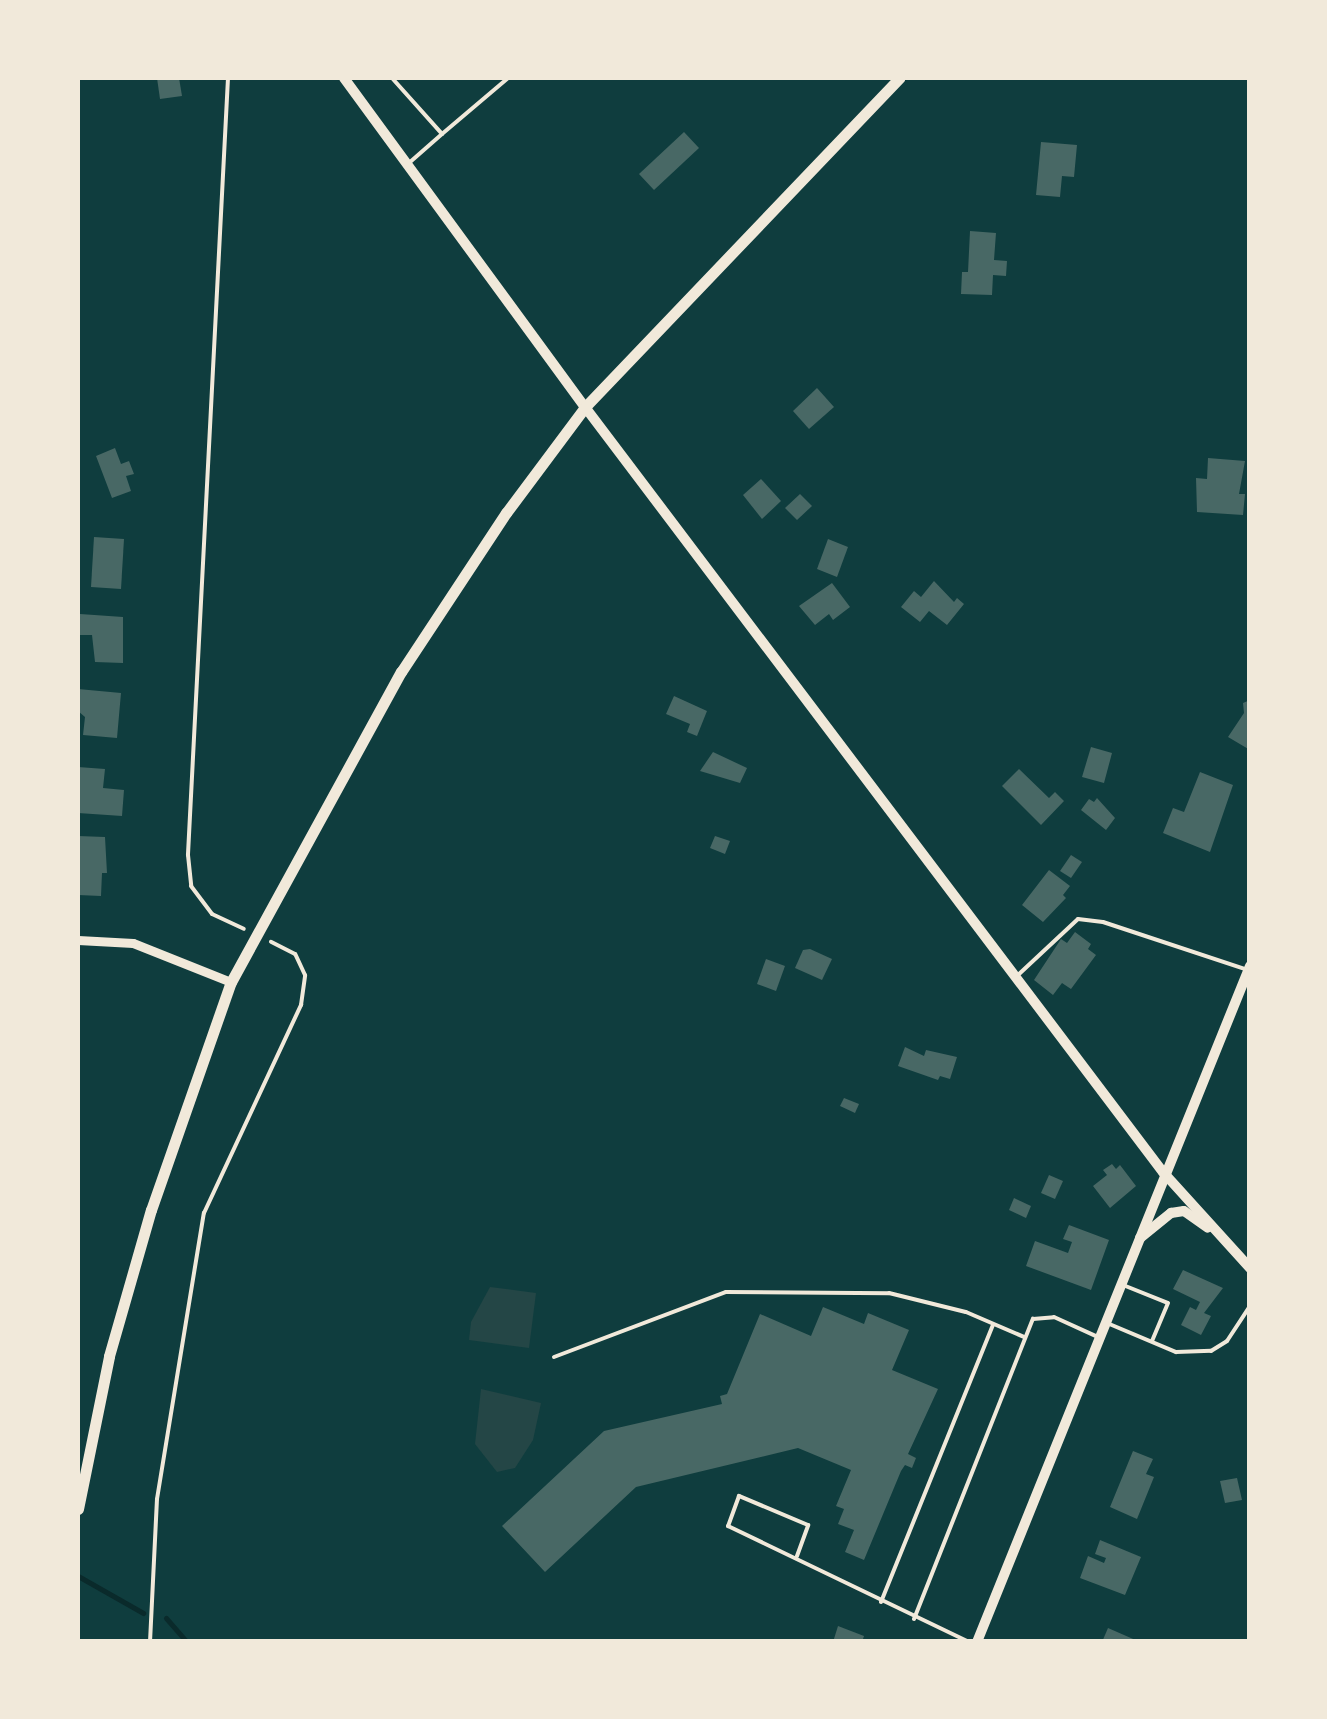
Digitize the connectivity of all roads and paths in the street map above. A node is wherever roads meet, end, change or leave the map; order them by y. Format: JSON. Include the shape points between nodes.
{"nodes":[{"id":1,"x":228,"y":78,"type":"edge"},
{"id":2,"x":344,"y":78,"type":"edge"},
{"id":3,"x":392,"y":78,"type":"edge"},
{"id":4,"x":508,"y":78,"type":"edge"},
{"id":5,"x":900,"y":78,"type":"edge"},
{"id":6,"x":442,"y":134,"type":"junction"},
{"id":7,"x":408,"y":164,"type":"junction"},
{"id":8,"x":586,"y":408,"type":"junction"},
{"id":9,"x":259,"y":936,"type":"junction"},
{"id":10,"x":78,"y":940,"type":"edge"},
{"id":11,"x":1248,"y":968,"type":"edge"},
{"id":12,"x":1016,"y":976,"type":"junction"},
{"id":13,"x":232,"y":982,"type":"junction"},
{"id":14,"x":1163,"y":1172,"type":"junction"},
{"id":15,"x":1139,"y":1239,"type":"junction"},
{"id":16,"x":1226,"y":1242,"type":"junction"},
{"id":17,"x":1250,"y":1268,"type":"edge"},
{"id":18,"x":1121,"y":1284,"type":"junction"},
{"id":19,"x":1250,"y":1306,"type":"edge"},
{"id":20,"x":1106,"y":1323,"type":"junction"},
{"id":21,"x":994,"y":1325,"type":"junction"},
{"id":22,"x":1024,"y":1337,"type":"junction"},
{"id":23,"x":1100,"y":1338,"type":"junction"},
{"id":24,"x":1152,"y":1342,"type":"junction"},
{"id":25,"x":554,"y":1357,"type":"dead end"},
{"id":26,"x":78,"y":1509,"type":"edge"},
{"id":27,"x":797,"y":1556,"type":"junction"},
{"id":28,"x":882,"y":1602,"type":"junction"},
{"id":29,"x":914,"y":1618,"type":"junction"},
{"id":30,"x":150,"y":1642,"type":"edge"},
{"id":31,"x":969,"y":1642,"type":"edge"},
{"id":32,"x":977,"y":1642,"type":"edge"}],
"edges":[{"from":1,"to":9,"type":"path","via":[[188,856],[191,886],[212,914]]},
{"from":2,"to":7,"type":"street"},
{"from":3,"to":6,"type":"lane"},
{"from":4,"to":6,"type":"lane"},
{"from":5,"to":8,"type":"main road"},
{"from":6,"to":7,"type":"lane"},
{"from":7,"to":8,"type":"street"},
{"from":8,"to":9,"type":"main road","via":[[506,513],[401,672]]},
{"from":8,"to":12,"type":"street"},
{"from":9,"to":13,"type":"main road"},
{"from":9,"to":30,"type":"path","via":[[295,954],[306,975],[301,1005],[204,1214],[157,1498]]},
{"from":10,"to":13,"type":"street","via":[[133,944]]},
{"from":11,"to":12,"type":"lane","via":[[1078,919]]},
{"from":11,"to":14,"type":"street"},
{"from":12,"to":14,"type":"street"},
{"from":13,"to":26,"type":"main road","via":[[151,1210],[109,1356]]},
{"from":14,"to":15,"type":"street"},
{"from":14,"to":16,"type":"street"},
{"from":15,"to":16,"type":"street","via":[[1171,1213],[1184,1211]]},
{"from":15,"to":18,"type":"street"},
{"from":16,"to":17,"type":"street"},
{"from":18,"to":20,"type":"street"},
{"from":18,"to":24,"type":"lane","via":[[1168,1304]]},
{"from":19,"to":24,"type":"lane","via":[[1227,1341],[1211,1352],[1176,1352]]},
{"from":20,"to":23,"type":"street"},
{"from":20,"to":24,"type":"lane"},
{"from":21,"to":22,"type":"lane"},
{"from":21,"to":25,"type":"lane","via":[[890,1293],[726,1292]]},
{"from":21,"to":28,"type":"lane"},
{"from":22,"to":23,"type":"lane","via":[[1032,1319],[1054,1317]]},
{"from":22,"to":29,"type":"lane"},
{"from":23,"to":32,"type":"street"},
{"from":27,"to":27,"type":"lane","via":[[728,1526],[739,1496],[808,1525]]},
{"from":27,"to":28,"type":"lane"},
{"from":28,"to":29,"type":"lane"},
{"from":29,"to":31,"type":"lane"}]}
